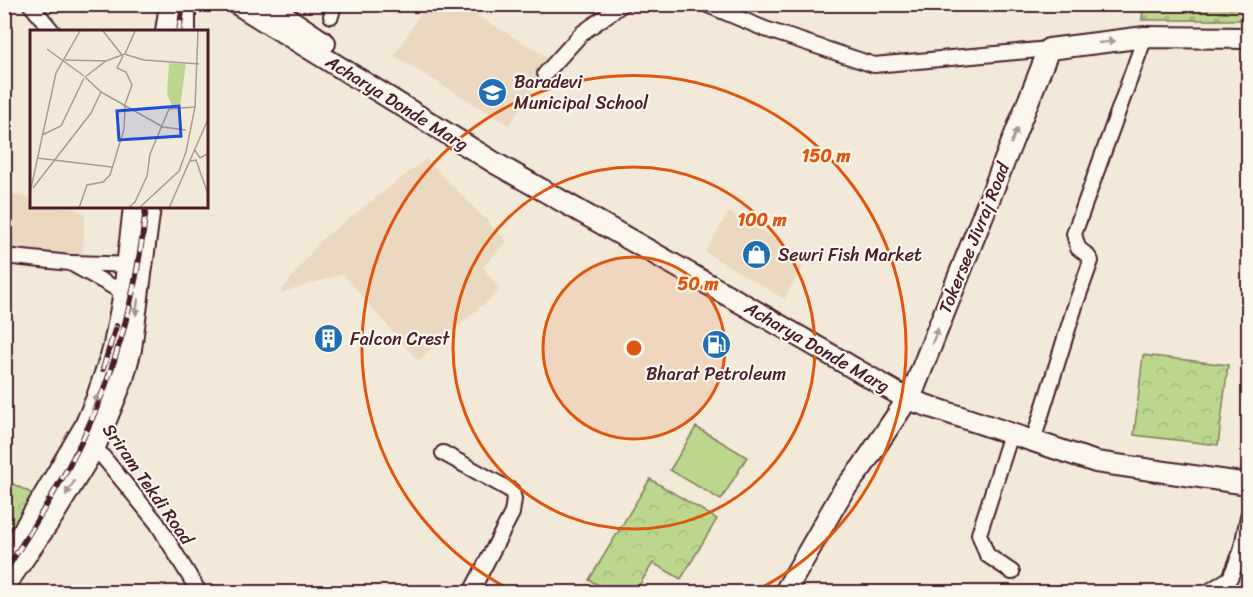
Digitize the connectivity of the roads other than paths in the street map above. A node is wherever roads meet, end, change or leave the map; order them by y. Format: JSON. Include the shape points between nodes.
{"nodes":[{"id":1,"x":30,"y":4,"type":"edge"},
{"id":2,"x":170,"y":4,"type":"edge"},
{"id":3,"x":185,"y":4,"type":"edge"},
{"id":4,"x":237,"y":4,"type":"edge"},
{"id":5,"x":267,"y":4,"type":"edge"},
{"id":6,"x":623,"y":4,"type":"edge"},
{"id":7,"x":705,"y":4,"type":"edge"},
{"id":8,"x":51,"y":30,"type":"edge"},
{"id":9,"x":166,"y":30,"type":"edge"},
{"id":10,"x":185,"y":30,"type":"edge"},
{"id":11,"x":1145,"y":38,"type":"junction"},
{"id":12,"x":1248,"y":38,"type":"edge"},
{"id":13,"x":1049,"y":49,"type":"junction"},
{"id":14,"x":545,"y":74,"type":"dead end"},
{"id":15,"x":134,"y":208,"type":"edge"},
{"id":16,"x":150,"y":208,"type":"edge"},
{"id":17,"x":4,"y":256,"type":"edge"},
{"id":18,"x":70,"y":263,"type":"junction"},
{"id":19,"x":135,"y":265,"type":"junction"},
{"id":20,"x":124,"y":293,"type":"junction"},
{"id":21,"x":777,"y":318,"type":"junction"},
{"id":22,"x":910,"y":395,"type":"junction"},
{"id":23,"x":85,"y":426,"type":"junction"},
{"id":24,"x":1011,"y":434,"type":"junction"},
{"id":25,"x":1035,"y":436,"type":"junction"},
{"id":26,"x":96,"y":447,"type":"junction"},
{"id":27,"x":443,"y":453,"type":"dead end"},
{"id":28,"x":1248,"y":474,"type":"edge"},
{"id":29,"x":1248,"y":484,"type":"edge"},
{"id":30,"x":1248,"y":516,"type":"edge"},
{"id":31,"x":4,"y":563,"type":"edge"},
{"id":32,"x":1012,"y":573,"type":"dead end"},
{"id":33,"x":4,"y":587,"type":"edge"},
{"id":34,"x":199,"y":592,"type":"edge"},
{"id":35,"x":471,"y":592,"type":"edge"},
{"id":36,"x":785,"y":592,"type":"edge"},
{"id":37,"x":1208,"y":592,"type":"edge"}],
"edges":[{"from":1,"to":8,"type":"street"},
{"from":2,"to":9,"type":"street"},
{"from":3,"to":10,"type":"street"},
{"from":4,"to":21,"type":"street","name":"Acharya Donde Marg","via":[[495,163]]},
{"from":5,"to":21,"type":"street","name":"Acharya Donde Marg","via":[[494,150]]},
{"from":6,"to":14,"type":"street","via":[[582,33]]},
{"from":7,"to":13,"type":"street","via":[[765,29],[874,65]]},
{"from":11,"to":12,"type":"street"},
{"from":13,"to":11,"type":"street","one_way":true},
{"from":11,"to":25,"type":"street","via":[[1074,234],[1078,248],[1091,261]]},
{"from":22,"to":13,"type":"street","name":"Tokersee Jivraj Road","one_way":true},
{"from":15,"to":19,"type":"street"},
{"from":16,"to":19,"type":"street"},
{"from":17,"to":18,"type":"street"},
{"from":18,"to":19,"type":"street"},
{"from":18,"to":20,"type":"street"},
{"from":19,"to":20,"type":"street"},
{"from":19,"to":26,"type":"street","one_way":true,"via":[[131,349]]},
{"from":23,"to":20,"type":"street","one_way":true,"via":[[113,350]]},
{"from":21,"to":22,"type":"street","name":"Acharya Donde Marg"},
{"from":22,"to":24,"type":"street","name":"Acharya Donde Marg"},
{"from":22,"to":25,"type":"street","name":"Acharya Donde Marg"},
{"from":22,"to":36,"type":"street","name":"Tokersee Jivraj Road","via":[[843,491]]},
{"from":23,"to":26,"type":"street","name":"Sriram Tekdi Road"},
{"from":23,"to":31,"type":"street"},
{"from":24,"to":25,"type":"street","name":"Acharya Donde Marg"},
{"from":24,"to":32,"type":"street","via":[[979,534],[987,555]]},
{"from":25,"to":28,"type":"street","name":"Acharya Donde Marg","via":[[1094,450]]},
{"from":25,"to":29,"type":"street","name":"Acharya Donde Marg","via":[[1095,462]]},
{"from":26,"to":33,"type":"street","one_way":true},
{"from":26,"to":34,"type":"street","name":"Sriram Tekdi Road","via":[[157,523]]},
{"from":27,"to":35,"type":"street","via":[[512,491],[514,499],[512,513]]},
{"from":30,"to":37,"type":"street","via":[[1241,552],[1230,578]]}]}
